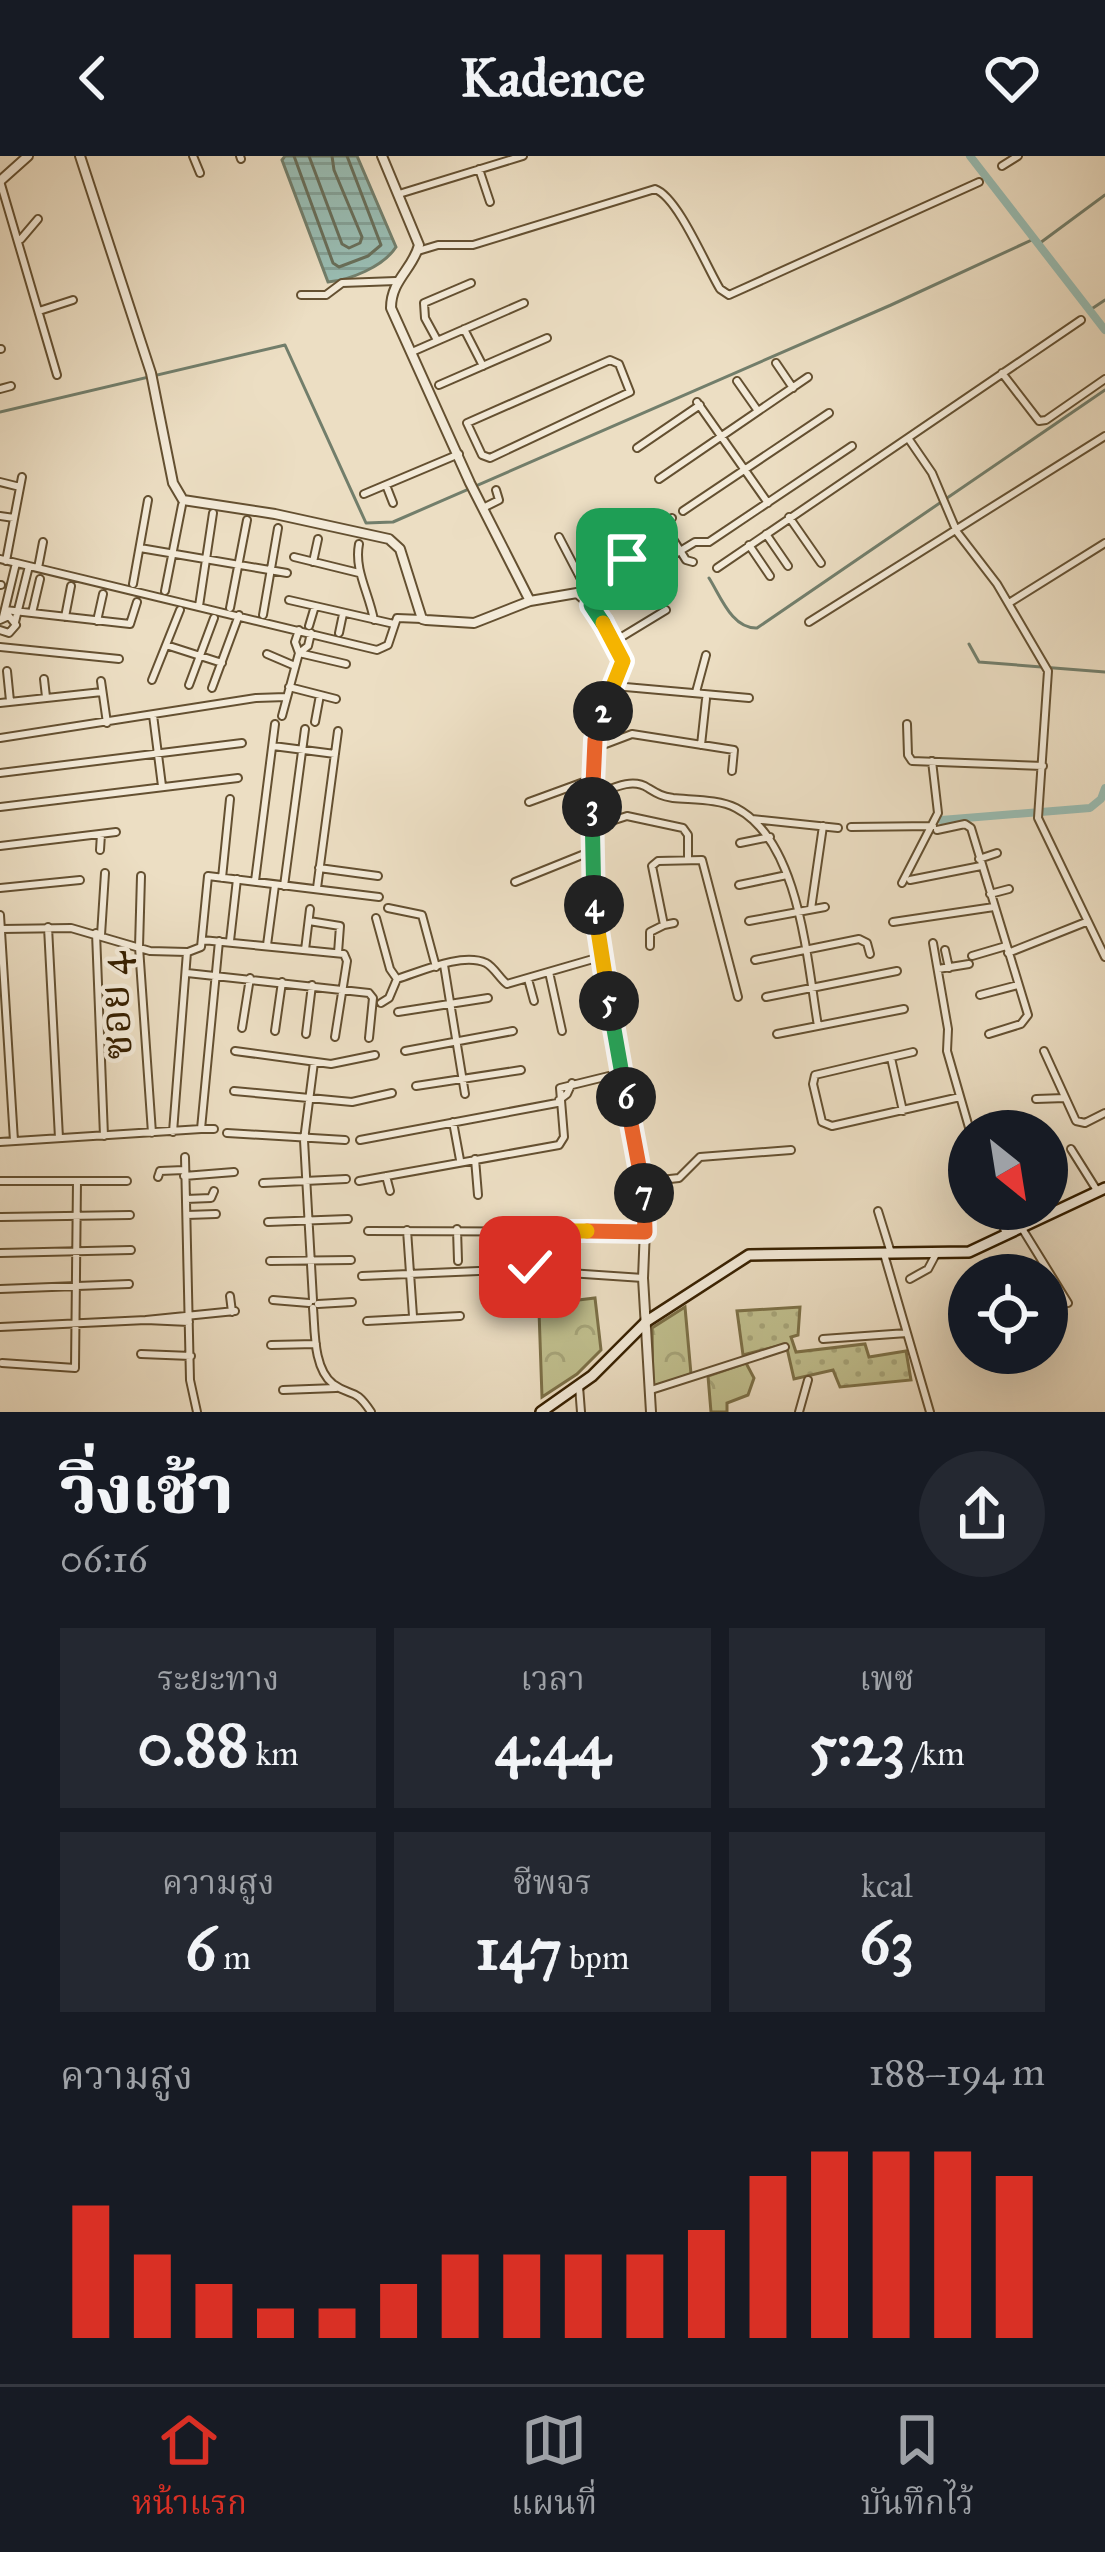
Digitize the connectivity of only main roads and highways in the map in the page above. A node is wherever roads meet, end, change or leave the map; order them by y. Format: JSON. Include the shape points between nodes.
{"nodes":[{"id":1,"x":1101,"y":1190,"type":"edge"},
{"id":2,"x":541,"y":1412,"type":"edge"}],
"edges":[{"from":1,"to":2,"type":"main road","via":[[970,1252],[749,1255],[647,1321]]}]}
